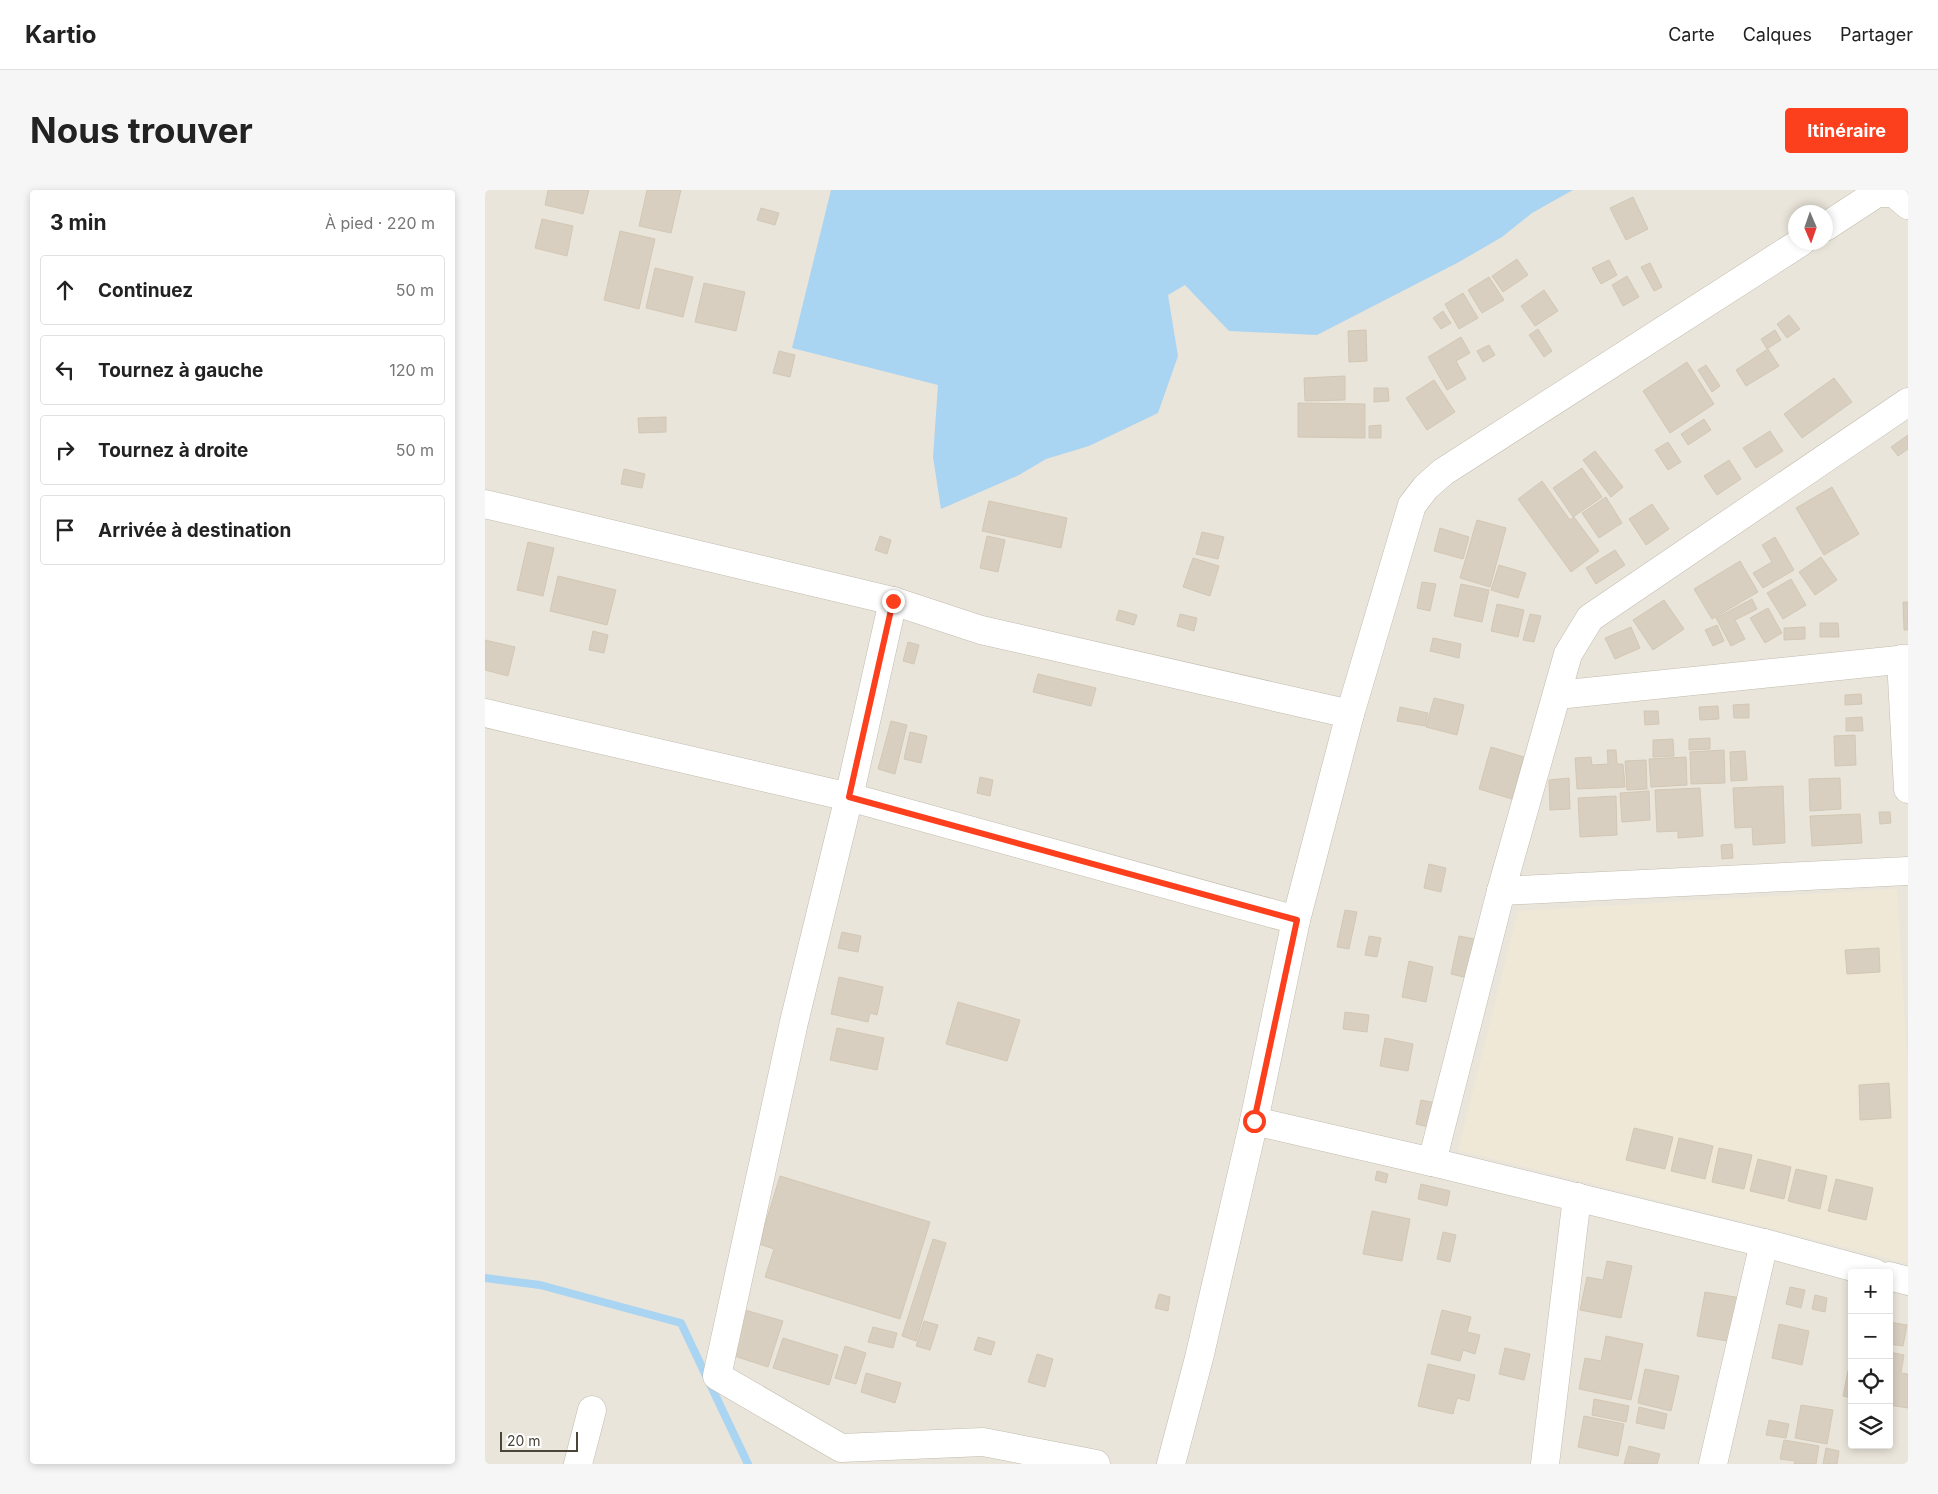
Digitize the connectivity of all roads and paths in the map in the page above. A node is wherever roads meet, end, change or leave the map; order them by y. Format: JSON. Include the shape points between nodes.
{"nodes":[{"id":1,"x":1908,"y":205,"type":"edge"},
{"id":2,"x":1833,"y":222,"type":"edge"},
{"id":3,"x":1789,"y":250,"type":"edge"},
{"id":4,"x":1908,"y":402,"type":"edge"},
{"id":5,"x":485,"y":504,"type":"edge"},
{"id":6,"x":893,"y":601,"type":"junction"},
{"id":7,"x":1904,"y":659,"type":"edge"},
{"id":8,"x":1557,"y":695,"type":"junction"},
{"id":9,"x":485,"y":713,"type":"edge"},
{"id":10,"x":1350,"y":714,"type":"junction"},
{"id":11,"x":1908,"y":788,"type":"edge"},
{"id":12,"x":849,"y":797,"type":"junction"},
{"id":13,"x":1908,"y":871,"type":"edge"},
{"id":14,"x":1501,"y":891,"type":"junction"},
{"id":15,"x":1297,"y":920,"type":"junction"},
{"id":16,"x":1254,"y":1121,"type":"junction"},
{"id":17,"x":1432,"y":1162,"type":"junction"},
{"id":18,"x":1577,"y":1197,"type":"junction"},
{"id":19,"x":1764,"y":1243,"type":"junction"},
{"id":20,"x":1860,"y":1269,"type":"edge"},
{"id":21,"x":1893,"y":1277,"type":"edge"},
{"id":22,"x":1908,"y":1281,"type":"edge"},
{"id":23,"x":592,"y":1410,"type":"dead end"},
{"id":24,"x":844,"y":1456,"type":"edge"},
{"id":25,"x":578,"y":1464,"type":"edge"},
{"id":26,"x":1096,"y":1464,"type":"edge"},
{"id":27,"x":1171,"y":1464,"type":"edge"},
{"id":28,"x":1545,"y":1464,"type":"edge"},
{"id":29,"x":1713,"y":1464,"type":"edge"}],
"edges":[{"from":1,"to":2,"type":"street","via":[[1894,193],[1877,193]]},
{"from":3,"to":10,"type":"street","via":[[1443,472],[1425,487],[1412,505]]},
{"from":4,"to":8,"type":"street","via":[[1590,618],[1568,654]]},
{"from":5,"to":6,"type":"street"},
{"from":6,"to":10,"type":"street","via":[[981,630]]},
{"from":6,"to":12,"type":"street"},
{"from":7,"to":8,"type":"street"},
{"from":7,"to":11,"type":"street"},
{"from":8,"to":14,"type":"street"},
{"from":9,"to":12,"type":"street"},
{"from":10,"to":15,"type":"street"},
{"from":12,"to":15,"type":"street"},
{"from":12,"to":24,"type":"street","via":[[794,1022],[717,1376]]},
{"from":13,"to":14,"type":"street"},
{"from":14,"to":17,"type":"street"},
{"from":15,"to":16,"type":"street"},
{"from":16,"to":17,"type":"street"},
{"from":16,"to":27,"type":"street"},
{"from":17,"to":18,"type":"street"},
{"from":18,"to":19,"type":"street"},
{"from":18,"to":28,"type":"street"},
{"from":19,"to":20,"type":"street"},
{"from":19,"to":29,"type":"street"},
{"from":21,"to":22,"type":"street"},
{"from":23,"to":25,"type":"street"},
{"from":24,"to":26,"type":"street","via":[[983,1442]]}]}
